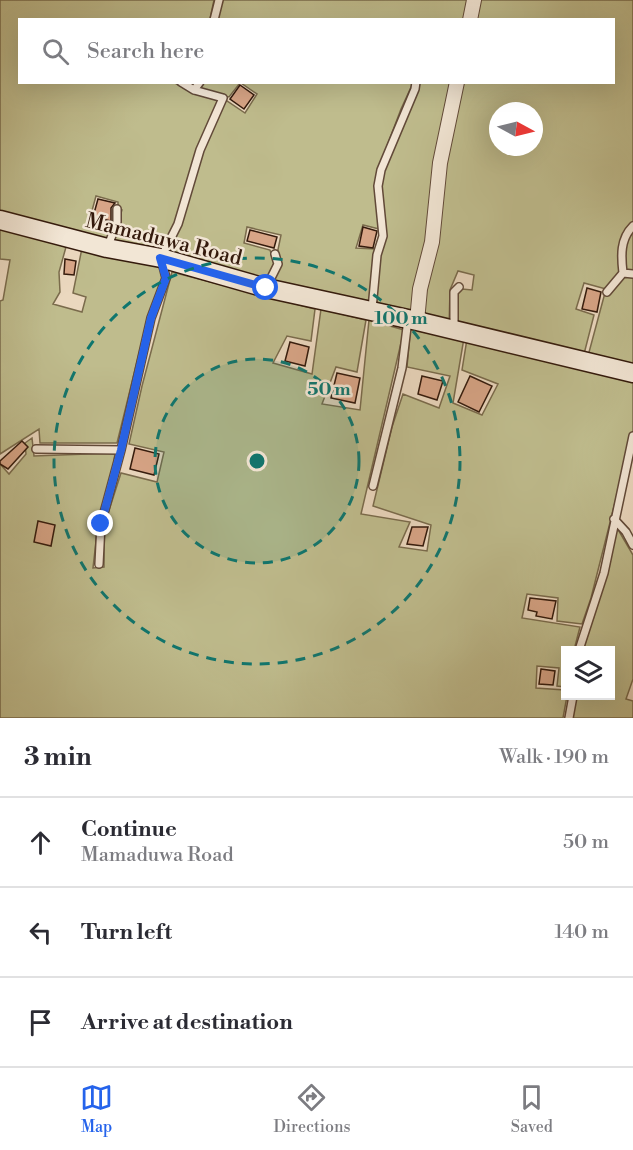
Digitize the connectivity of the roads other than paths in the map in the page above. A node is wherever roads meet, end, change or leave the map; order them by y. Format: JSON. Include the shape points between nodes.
{"nodes":[{"id":1,"x":219,"y":0,"type":"edge"},
{"id":2,"x":474,"y":0,"type":"edge"},
{"id":3,"x":214,"y":18,"type":"edge"},
{"id":4,"x":470,"y":18,"type":"edge"},
{"id":5,"x":184,"y":84,"type":"edge"},
{"id":6,"x":198,"y":84,"type":"edge"},
{"id":7,"x":415,"y":84,"type":"edge"},
{"id":8,"x":457,"y":84,"type":"edge"},
{"id":9,"x":194,"y":90,"type":"junction"},
{"id":10,"x":117,"y":209,"type":"dead end"},
{"id":11,"x":0,"y":220,"type":"edge"},
{"id":12,"x":633,"y":226,"type":"edge"},
{"id":13,"x":107,"y":248,"type":"junction"},
{"id":14,"x":275,"y":254,"type":"dead end"},
{"id":15,"x":160,"y":258,"type":"junction"},
{"id":16,"x":623,"y":273,"type":"junction"},
{"id":17,"x":633,"y":274,"type":"edge"},
{"id":18,"x":459,"y":287,"type":"dead end"},
{"id":19,"x":266,"y":288,"type":"junction"},
{"id":20,"x":607,"y":292,"type":"dead end"},
{"id":21,"x":372,"y":311,"type":"junction"},
{"id":22,"x":413,"y":320,"type":"junction"},
{"id":23,"x":454,"y":331,"type":"junction"},
{"id":24,"x":633,"y":374,"type":"edge"},
{"id":25,"x":633,"y":436,"type":"edge"},
{"id":26,"x":36,"y":449,"type":"dead end"},
{"id":27,"x":121,"y":450,"type":"junction"},
{"id":28,"x":373,"y":486,"type":"dead end"},
{"id":29,"x":614,"y":519,"type":"junction"},
{"id":30,"x":633,"y":545,"type":"edge"},
{"id":31,"x":99,"y":564,"type":"dead end"},
{"id":32,"x":581,"y":646,"type":"edge"},
{"id":33,"x":572,"y":700,"type":"edge"},
{"id":34,"x":569,"y":718,"type":"edge"}],
"edges":[{"from":1,"to":3,"type":"lane"},
{"from":2,"to":4,"type":"street"},
{"from":5,"to":9,"type":"lane"},
{"from":6,"to":9,"type":"lane"},
{"from":7,"to":21,"type":"lane","via":[[381,170],[378,186],[383,236],[377,255]]},
{"from":8,"to":22,"type":"street","via":[[440,163],[432,242]]},
{"from":9,"to":15,"type":"lane","via":[[223,98],[200,150],[178,224]]},
{"from":10,"to":13,"type":"lane","via":[[117,222]]},
{"from":11,"to":13,"type":"street","name":"Mamaduwa Road"},
{"from":12,"to":16,"type":"lane","via":[[626,233],[621,253]]},
{"from":13,"to":15,"type":"street","name":"Mamaduwa Road"},
{"from":14,"to":19,"type":"lane","via":[[278,264]]},
{"from":15,"to":19,"type":"street","name":"Mamaduwa Road"},
{"from":15,"to":27,"type":"lane","via":[[166,278],[151,318]]},
{"from":16,"to":17,"type":"lane"},
{"from":16,"to":20,"type":"lane"},
{"from":18,"to":23,"type":"lane","via":[[454,292]]},
{"from":19,"to":21,"type":"street","name":"Mamaduwa Road"},
{"from":21,"to":22,"type":"street","name":"Mamaduwa Road"},
{"from":22,"to":23,"type":"street","name":"Mamaduwa Road"},
{"from":22,"to":28,"type":"lane"},
{"from":23,"to":24,"type":"street","name":"Mamaduwa Road"},
{"from":25,"to":29,"type":"lane"},
{"from":26,"to":27,"type":"lane"},
{"from":27,"to":31,"type":"lane","via":[[101,524]]},
{"from":29,"to":30,"type":"lane"},
{"from":29,"to":32,"type":"lane","via":[[604,573]]},
{"from":33,"to":34,"type":"lane"}]}
